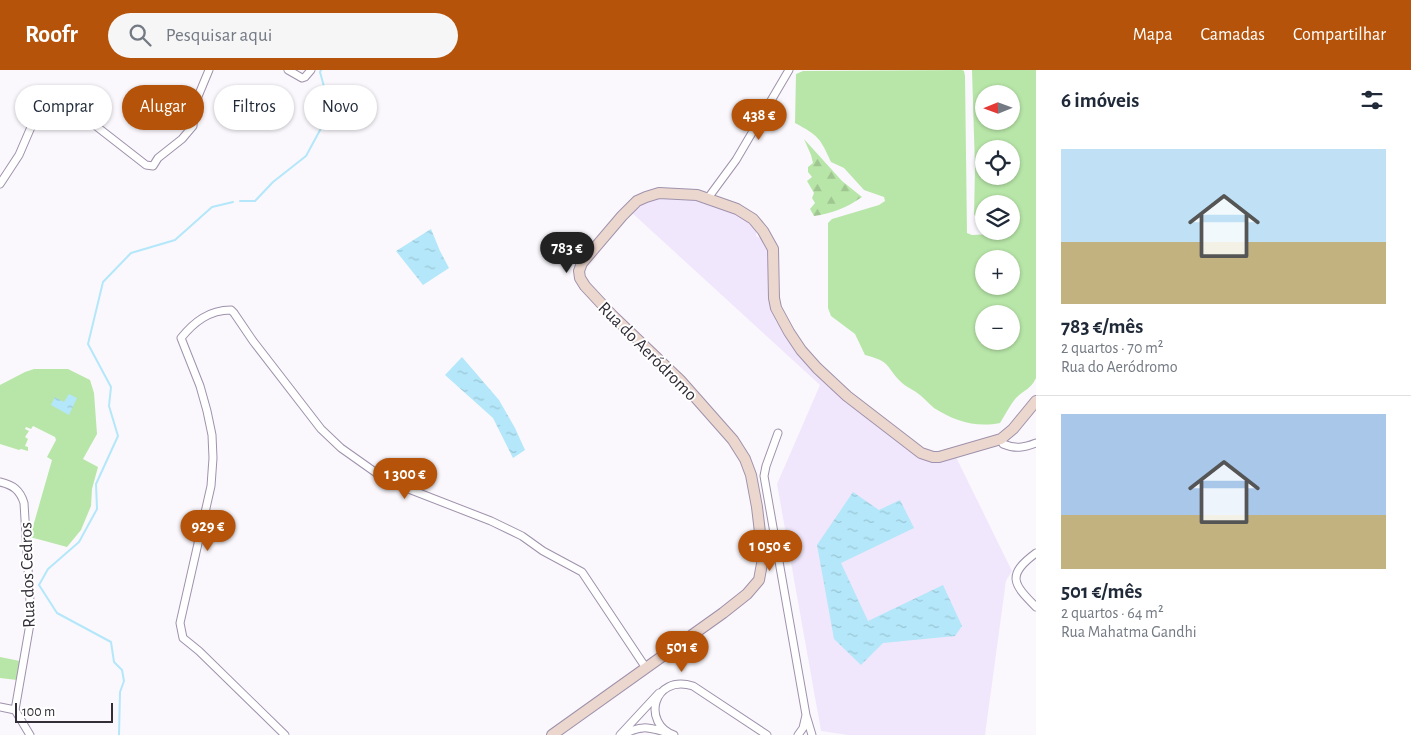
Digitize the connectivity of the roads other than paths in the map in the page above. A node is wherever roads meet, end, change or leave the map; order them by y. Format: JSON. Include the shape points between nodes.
{"nodes":[{"id":1,"x":209,"y":70,"type":"edge"},
{"id":2,"x":288,"y":70,"type":"edge"},
{"id":3,"x":311,"y":70,"type":"edge"},
{"id":4,"x":790,"y":70,"type":"edge"},
{"id":5,"x":0,"y":184,"type":"edge"},
{"id":6,"x":708,"y":198,"type":"junction"},
{"id":7,"x":1036,"y":401,"type":"edge"},
{"id":8,"x":778,"y":432,"type":"dead end"},
{"id":9,"x":1001,"y":439,"type":"junction"},
{"id":10,"x":1036,"y":443,"type":"edge"},
{"id":11,"x":0,"y":482,"type":"edge"},
{"id":12,"x":1036,"y":553,"type":"edge"},
{"id":13,"x":1036,"y":607,"type":"edge"},
{"id":14,"x":646,"y":668,"type":"junction"},
{"id":15,"x":661,"y":692,"type":"junction"},
{"id":16,"x":0,"y":707,"type":"edge"},
{"id":17,"x":15,"y":710,"type":"junction"},
{"id":18,"x":806,"y":715,"type":"junction"},
{"id":19,"x":670,"y":734,"type":"edge"},
{"id":20,"x":30,"y":735,"type":"edge"},
{"id":21,"x":285,"y":735,"type":"edge"},
{"id":22,"x":552,"y":735,"type":"edge"},
{"id":23,"x":621,"y":735,"type":"edge"},
{"id":24,"x":767,"y":735,"type":"edge"},
{"id":25,"x":798,"y":735,"type":"edge"},
{"id":26,"x":812,"y":735,"type":"edge"}],
"edges":[{"from":1,"to":5,"type":"street","via":[[194,106],[193,126],[152,166],[146,165],[69,105],[48,93],[19,155]]},
{"from":2,"to":3,"type":"street","via":[[300,78],[306,77]]},
{"from":4,"to":6,"type":"street","via":[[736,160]]},
{"from":6,"to":9,"type":"main road","name":"Rua do Aeródromo","via":[[737,208],[763,231],[773,249],[774,298],[780,317],[817,368],[869,414],[915,449],[933,457]]},
{"from":6,"to":14,"type":"main road","name":"Rua do Aeródromo","via":[[659,193],[637,201],[582,262],[579,271],[580,278],[595,298],[680,380],[733,440],[751,475],[757,507],[763,558],[759,580],[723,613]]},
{"from":7,"to":9,"type":"main road"},
{"from":8,"to":18,"type":"street","via":[[764,476]]},
{"from":9,"to":10,"type":"street","via":[[1003,444],[1011,447],[1022,448]]},
{"from":11,"to":17,"type":"street","name":"Rua dos Cedros","via":[[12,486],[22,495],[26,532],[31,618]]},
{"from":12,"to":13,"type":"street","via":[[1016,575],[1018,587]]},
{"from":14,"to":21,"type":"street","via":[[582,572],[522,536],[472,512],[382,477],[341,448],[321,429],[231,310],[213,313],[202,318],[181,338],[207,410],[212,458],[211,486],[180,632]]},
{"from":14,"to":22,"type":"main road","name":"Rua do Aeródromo"},
{"from":15,"to":19,"type":"street","via":[[656,703],[657,721]]},
{"from":15,"to":23,"type":"street"},
{"from":15,"to":24,"type":"street","via":[[673,685],[693,686]]},
{"from":16,"to":17,"type":"street"},
{"from":17,"to":20,"type":"street"},
{"from":18,"to":25,"type":"street"},
{"from":18,"to":26,"type":"street"},
{"from":19,"to":23,"type":"street","via":[[638,727]]}]}
